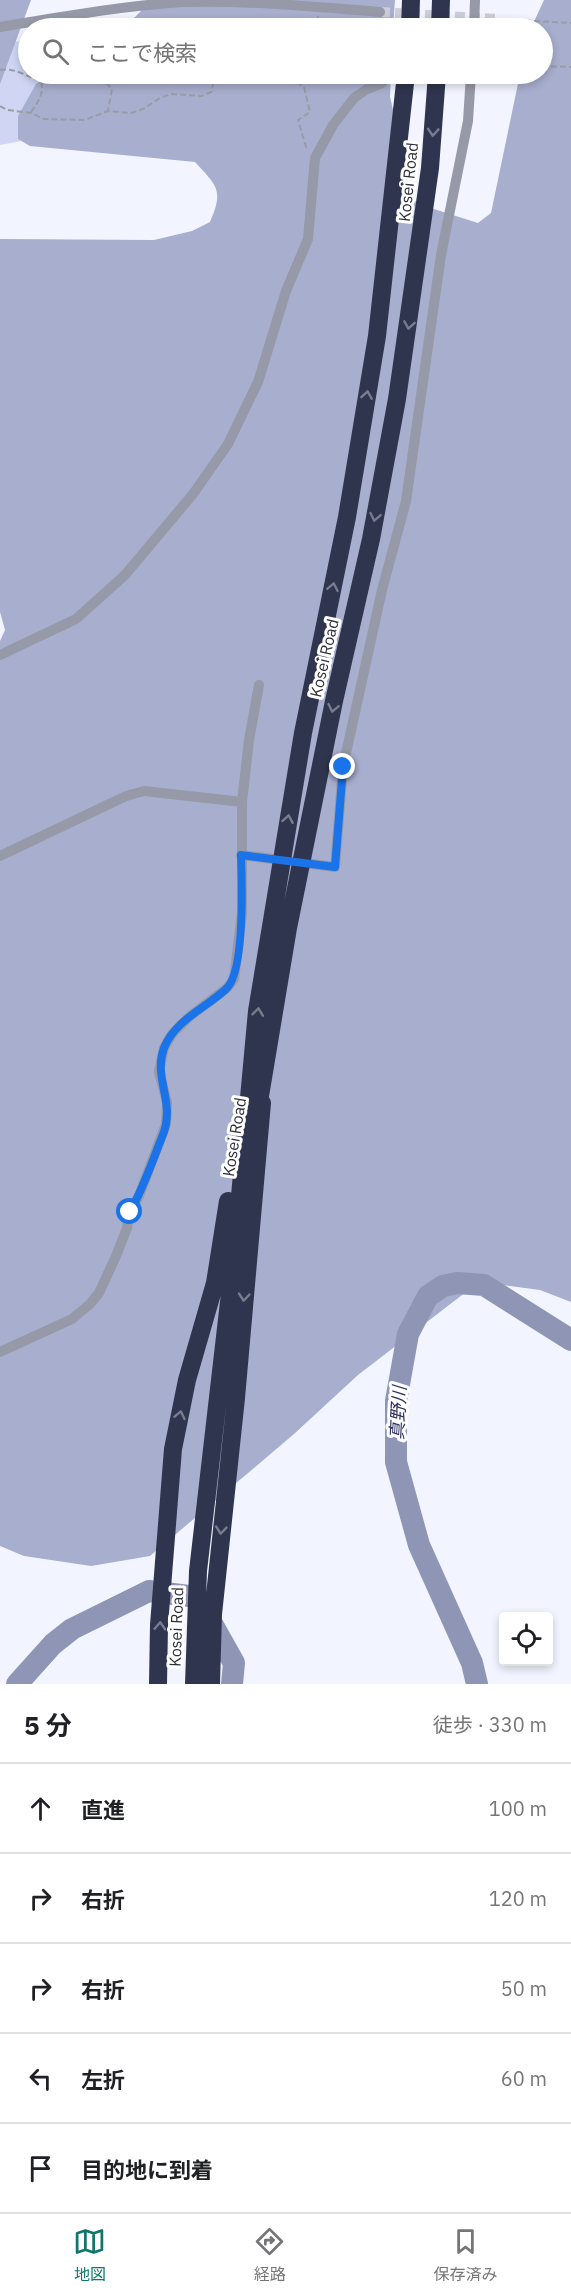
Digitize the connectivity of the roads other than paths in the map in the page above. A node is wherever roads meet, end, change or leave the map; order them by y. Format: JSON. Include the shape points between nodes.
{"nodes":[{"id":1,"x":411,"y":0,"type":"edge"},
{"id":2,"x":441,"y":0,"type":"edge"},
{"id":3,"x":475,"y":0,"type":"edge"},
{"id":4,"x":380,"y":12,"type":"tunnel mouth"},
{"id":5,"x":58,"y":18,"type":"edge"},
{"id":6,"x":410,"y":18,"type":"edge"},
{"id":7,"x":440,"y":18,"type":"edge"},
{"id":8,"x":474,"y":18,"type":"edge"},
{"id":9,"x":18,"y":24,"type":"edge"},
{"id":10,"x":0,"y":27,"type":"edge"},
{"id":11,"x":379,"y":84,"type":"edge"},
{"id":12,"x":405,"y":84,"type":"edge"},
{"id":13,"x":436,"y":84,"type":"edge"},
{"id":14,"x":470,"y":84,"type":"edge"},
{"id":15,"x":0,"y":655,"type":"edge"},
{"id":16,"x":259,"y":685,"type":"dead end"},
{"id":17,"x":242,"y":802,"type":"junction"},
{"id":18,"x":0,"y":856,"type":"edge"},
{"id":19,"x":245,"y":856,"type":"junction"},
{"id":20,"x":258,"y":1071,"type":"junction"},
{"id":21,"x":0,"y":1352,"type":"edge"},
{"id":22,"x":218,"y":1471,"type":"junction"},
{"id":23,"x":158,"y":1684,"type":"edge"},
{"id":24,"x":194,"y":1684,"type":"edge"},
{"id":25,"x":212,"y":1684,"type":"edge"}],
"edges":[{"from":1,"to":6,"type":"highway"},
{"from":2,"to":7,"type":"highway"},
{"from":3,"to":8,"type":"street"},
{"from":4,"to":5,"type":"street","via":[[234,1],[183,2]]},
{"from":9,"to":10,"type":"street"},
{"from":11,"to":15,"type":"street","via":[[354,98],[315,158],[308,239],[286,291],[258,382],[228,444],[193,494],[125,576],[76,619]]},
{"from":20,"to":12,"type":"highway","name":"Kosei Road","one_way":true,"via":[[270,925],[303,733],[347,518],[377,336]]},
{"from":13,"to":20,"type":"highway","name":"Kosei Road","one_way":true,"via":[[430,168],[398,399]]},
{"from":14,"to":19,"type":"street","via":[[468,121],[441,255],[406,501],[343,767],[335,867]]},
{"from":16,"to":17,"type":"street"},
{"from":17,"to":18,"type":"street","via":[[144,791],[126,795]]},
{"from":17,"to":19,"type":"street"},
{"from":19,"to":21,"type":"street","via":[[234,979],[189,1017],[164,1048],[159,1072],[166,1124],[99,1293],[72,1319]]},
{"from":20,"to":22,"type":"highway","name":"Kosei Road","via":[[235,1250]]},
{"from":20,"to":22,"type":"highway","one_way":true,"via":[[236,1398]]},
{"from":23,"to":20,"type":"highway","one_way":true,"via":[[173,1449],[187,1380],[215,1283]]},
{"from":22,"to":24,"type":"highway","name":"Kosei Road","via":[[198,1571]]},
{"from":22,"to":25,"type":"highway","one_way":true}]}
